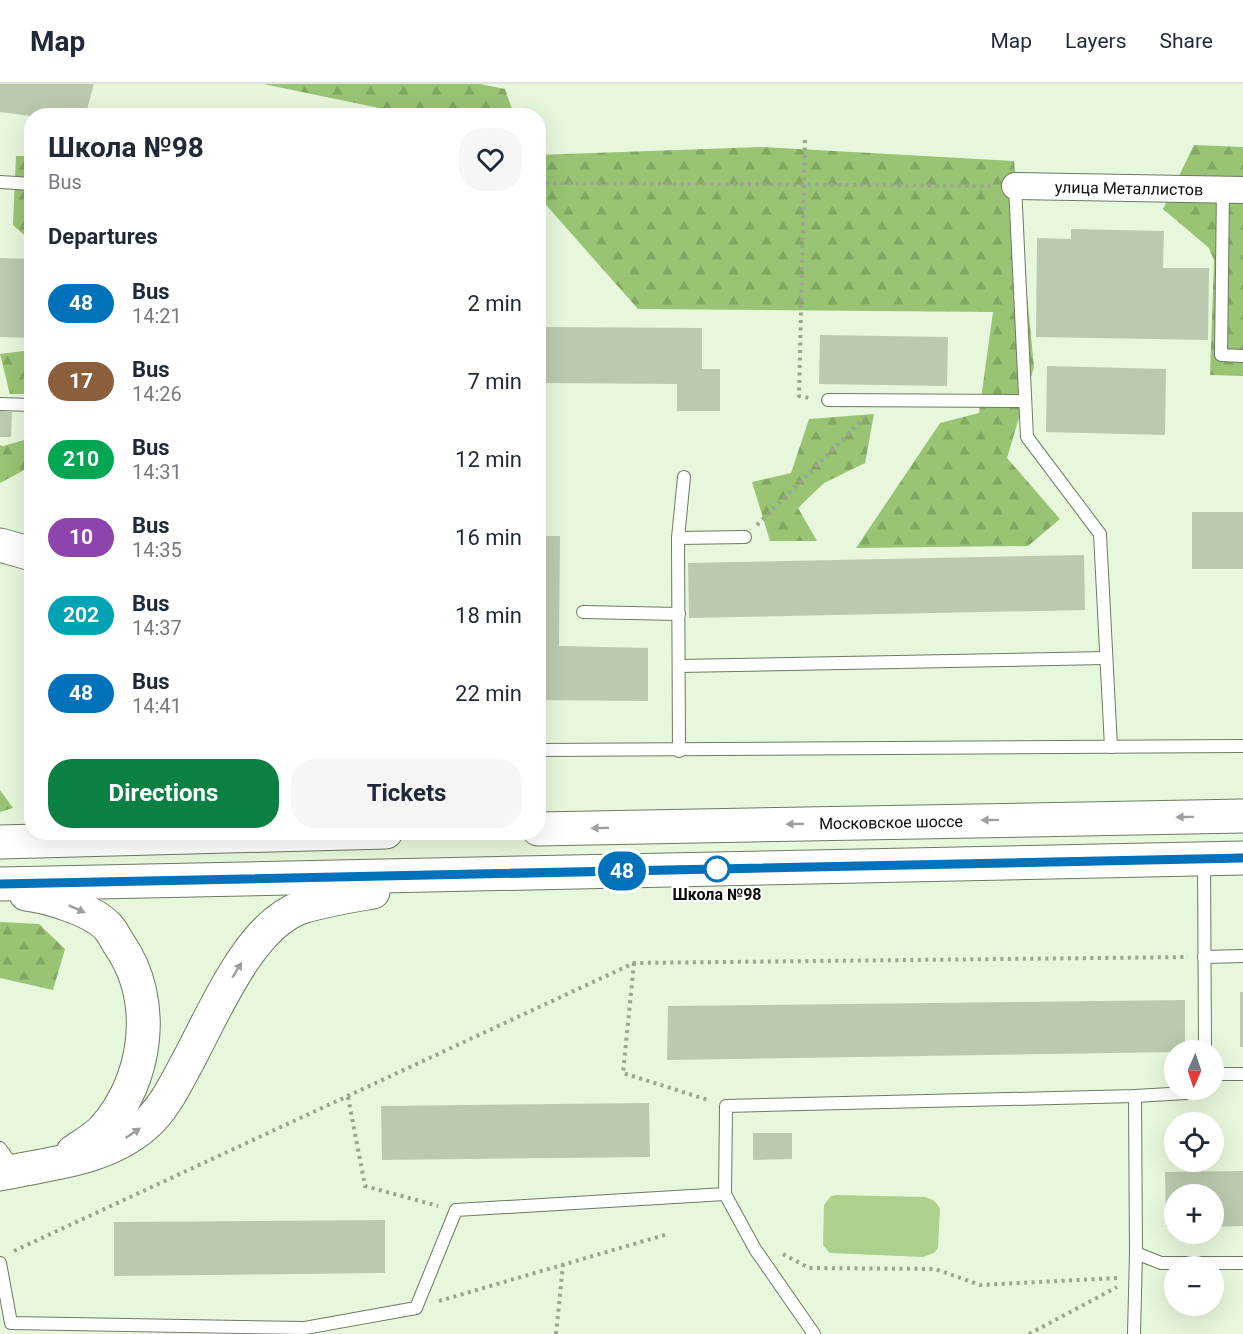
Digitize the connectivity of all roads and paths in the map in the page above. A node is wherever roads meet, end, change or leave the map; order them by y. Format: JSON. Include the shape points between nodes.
{"nodes":[{"id":1,"x":805,"y":140,"type":"dead end"},
{"id":2,"x":0,"y":182,"type":"edge"},
{"id":3,"x":546,"y":183,"type":"edge"},
{"id":4,"x":24,"y":184,"type":"edge"},
{"id":5,"x":804,"y":185,"type":"junction"},
{"id":6,"x":1015,"y":186,"type":"junction"},
{"id":7,"x":1233,"y":190,"type":"edge"},
{"id":8,"x":1243,"y":356,"type":"edge"},
{"id":9,"x":828,"y":400,"type":"joint"},
{"id":10,"x":882,"y":401,"type":"junction"},
{"id":11,"x":1025,"y":401,"type":"junction"},
{"id":12,"x":0,"y":404,"type":"edge"},
{"id":13,"x":24,"y":405,"type":"edge"},
{"id":14,"x":684,"y":477,"type":"dead end"},
{"id":15,"x":745,"y":537,"type":"joint"},
{"id":16,"x":678,"y":538,"type":"junction"},
{"id":17,"x":0,"y":545,"type":"edge"},
{"id":18,"x":24,"y":552,"type":"edge"},
{"id":19,"x":583,"y":612,"type":"dead end"},
{"id":20,"x":679,"y":614,"type":"junction"},
{"id":21,"x":1106,"y":658,"type":"junction"},
{"id":22,"x":679,"y":666,"type":"junction"},
{"id":23,"x":1243,"y":746,"type":"edge"},
{"id":24,"x":1111,"y":747,"type":"junction"},
{"id":25,"x":546,"y":750,"type":"edge"},
{"id":26,"x":680,"y":751,"type":"junction"},
{"id":27,"x":1243,"y":816,"type":"edge"},
{"id":28,"x":546,"y":829,"type":"edge"},
{"id":29,"x":24,"y":832,"type":"edge"},
{"id":30,"x":0,"y":836,"type":"edge"},
{"id":31,"x":77,"y":840,"type":"edge"},
{"id":32,"x":0,"y":842,"type":"edge"},
{"id":33,"x":1243,"y":858,"type":"edge"},
{"id":34,"x":1204,"y":859,"type":"junction"},
{"id":35,"x":488,"y":875,"type":"junction"},
{"id":36,"x":0,"y":884,"type":"edge"},
{"id":37,"x":0,"y":891,"type":"edge"},
{"id":38,"x":1243,"y":956,"type":"edge"},
{"id":39,"x":1204,"y":957,"type":"junction"},
{"id":40,"x":634,"y":963,"type":"junction"},
{"id":41,"x":1205,"y":1040,"type":"edge"},
{"id":42,"x":1224,"y":1074,"type":"edge"},
{"id":43,"x":1243,"y":1074,"type":"edge"},
{"id":44,"x":1164,"y":1094,"type":"edge"},
{"id":45,"x":1135,"y":1096,"type":"junction"},
{"id":46,"x":348,"y":1097,"type":"junction"},
{"id":47,"x":726,"y":1106,"type":"junction"},
{"id":48,"x":60,"y":1162,"type":"junction"},
{"id":49,"x":5,"y":1164,"type":"edge"},
{"id":50,"x":725,"y":1194,"type":"junction"},
{"id":51,"x":456,"y":1210,"type":"junction"},
{"id":52,"x":746,"y":1233,"type":"junction"},
{"id":53,"x":668,"y":1234,"type":"dead end"},
{"id":54,"x":11,"y":1253,"type":"dead end"},
{"id":55,"x":1136,"y":1253,"type":"junction"},
{"id":56,"x":0,"y":1263,"type":"edge"},
{"id":57,"x":1243,"y":1263,"type":"edge"},
{"id":58,"x":563,"y":1265,"type":"junction"},
{"id":59,"x":1136,"y":1277,"type":"junction"},
{"id":60,"x":417,"y":1308,"type":"junction"},
{"id":61,"x":11,"y":1323,"type":"junction"},
{"id":62,"x":19,"y":1334,"type":"edge"},
{"id":63,"x":556,"y":1334,"type":"edge"},
{"id":64,"x":814,"y":1334,"type":"edge"},
{"id":65,"x":1029,"y":1334,"type":"edge"},
{"id":66,"x":1134,"y":1334,"type":"edge"}],
"edges":[{"from":1,"to":5,"type":"path"},
{"from":2,"to":4,"type":"lane"},
{"from":3,"to":5,"type":"path"},
{"from":5,"to":6,"type":"path"},
{"from":5,"to":9,"type":"path","via":[[799,396]]},
{"from":6,"to":7,"type":"street","name":"улица Металлистов"},
{"from":6,"to":11,"type":"lane"},
{"from":7,"to":8,"type":"lane","via":[[1221,355]]},
{"from":9,"to":10,"type":"lane"},
{"from":10,"to":11,"type":"lane"},
{"from":10,"to":15,"type":"path"},
{"from":11,"to":21,"type":"lane","via":[[1027,437],[1100,534]]},
{"from":12,"to":13,"type":"lane"},
{"from":14,"to":16,"type":"lane"},
{"from":15,"to":16,"type":"lane"},
{"from":16,"to":20,"type":"lane"},
{"from":17,"to":18,"type":"main road"},
{"from":19,"to":20,"type":"lane"},
{"from":20,"to":22,"type":"lane"},
{"from":21,"to":22,"type":"lane"},
{"from":21,"to":24,"type":"lane"},
{"from":22,"to":26,"type":"lane"},
{"from":23,"to":24,"type":"lane"},
{"from":24,"to":26,"type":"lane"},
{"from":25,"to":26,"type":"lane"},
{"from":27,"to":28,"type":"main road","name":"Московское шоссе","one_way":true},
{"from":29,"to":30,"type":"main road"},
{"from":31,"to":32,"type":"main road"},
{"from":33,"to":34,"type":"main road"},
{"from":34,"to":35,"type":"main road"},
{"from":34,"to":39,"type":"lane"},
{"from":35,"to":36,"type":"main road"},
{"from":48,"to":35,"type":"main road","one_way":true,"via":[[115,1146],[146,1124],[170,1093],[247,954],[280,920],[301,908],[348,896]]},
{"from":37,"to":48,"type":"main road","one_way":true,"via":[[37,895],[78,908],[106,925],[130,959],[139,986],[144,1025],[139,1064],[125,1099],[102,1131]]},
{"from":38,"to":39,"type":"lane"},
{"from":39,"to":40,"type":"path"},
{"from":39,"to":41,"type":"lane"},
{"from":40,"to":46,"type":"path"},
{"from":40,"to":47,"type":"path","via":[[623,1073]]},
{"from":42,"to":43,"type":"lane"},
{"from":44,"to":45,"type":"lane"},
{"from":45,"to":47,"type":"lane"},
{"from":45,"to":55,"type":"lane"},
{"from":46,"to":51,"type":"path","via":[[364,1186]]},
{"from":46,"to":54,"type":"path"},
{"from":47,"to":50,"type":"lane"},
{"from":48,"to":49,"type":"main road"},
{"from":50,"to":51,"type":"lane"},
{"from":50,"to":52,"type":"lane"},
{"from":51,"to":60,"type":"lane"},
{"from":52,"to":59,"type":"path","via":[[809,1268],[935,1269],[980,1285]]},
{"from":52,"to":64,"type":"lane"},
{"from":53,"to":58,"type":"path"},
{"from":55,"to":57,"type":"lane","via":[[1161,1263]]},
{"from":55,"to":59,"type":"lane"},
{"from":56,"to":61,"type":"lane"},
{"from":58,"to":60,"type":"path"},
{"from":58,"to":63,"type":"path"},
{"from":59,"to":65,"type":"path"},
{"from":59,"to":66,"type":"lane"},
{"from":60,"to":61,"type":"lane","via":[[305,1328]]},
{"from":61,"to":62,"type":"lane"}]}
